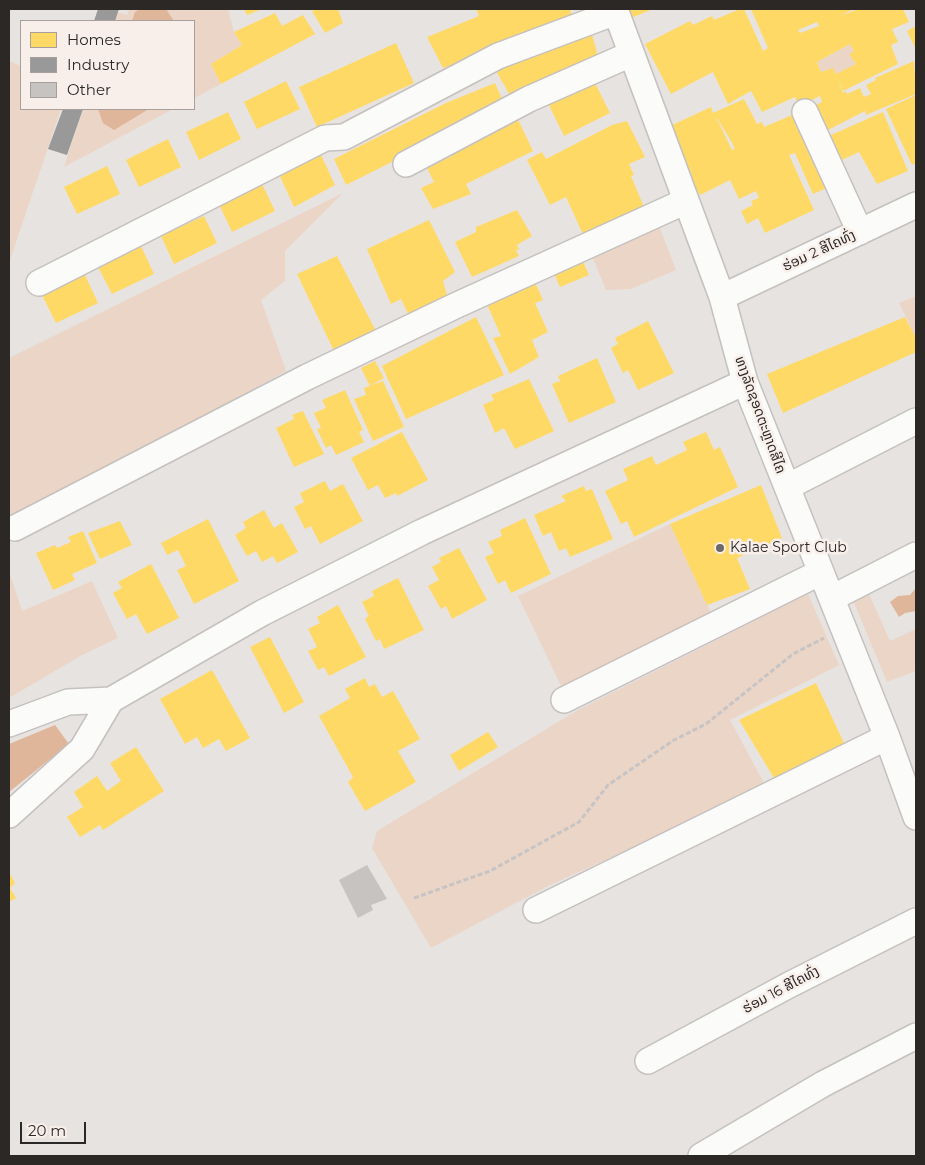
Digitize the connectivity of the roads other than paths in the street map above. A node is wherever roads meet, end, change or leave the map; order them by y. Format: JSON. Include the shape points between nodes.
{"nodes":[{"id":1,"x":616,"y":10,"type":"edge"},
{"id":2,"x":631,"y":54,"type":"junction"},
{"id":3,"x":805,"y":112,"type":"dead end"},
{"id":4,"x":406,"y":164,"type":"dead end"},
{"id":5,"x":686,"y":201,"type":"junction"},
{"id":6,"x":916,"y":205,"type":"edge"},
{"id":7,"x":860,"y":232,"type":"junction"},
{"id":8,"x":39,"y":283,"type":"dead end"},
{"id":9,"x":722,"y":297,"type":"junction"},
{"id":10,"x":745,"y":382,"type":"junction"},
{"id":11,"x":916,"y":421,"type":"edge"},
{"id":12,"x":787,"y":487,"type":"junction"},
{"id":13,"x":15,"y":528,"type":"dead end"},
{"id":14,"x":916,"y":555,"type":"edge"},
{"id":15,"x":821,"y":572,"type":"junction"},
{"id":16,"x":832,"y":598,"type":"junction"},
{"id":17,"x":111,"y":700,"type":"junction"},
{"id":18,"x":564,"y":700,"type":"dead end"},
{"id":19,"x":9,"y":724,"type":"edge"},
{"id":20,"x":887,"y":737,"type":"junction"},
{"id":21,"x":9,"y":815,"type":"edge"},
{"id":22,"x":916,"y":817,"type":"edge"},
{"id":23,"x":536,"y":910,"type":"dead end"},
{"id":24,"x":916,"y":921,"type":"edge"},
{"id":25,"x":916,"y":1036,"type":"edge"},
{"id":26,"x":648,"y":1062,"type":"dead end"},
{"id":27,"x":701,"y":1156,"type":"edge"}],
"edges":[{"from":1,"to":2,"type":"street","name":"ທາງລັດຊອດຕະຫຼາດສີໄຄ"},
{"from":1,"to":8,"type":"street","via":[[498,56],[344,137],[325,138]]},
{"from":2,"to":4,"type":"street","via":[[529,99]]},
{"from":2,"to":5,"type":"street","name":"ທາງລັດຊອດຕະຫຼາດສີໄຄ"},
{"from":3,"to":7,"type":"street"},
{"from":5,"to":9,"type":"street","name":"ທາງລັດຊອດຕະຫຼາດສີໄຄ"},
{"from":5,"to":13,"type":"street","via":[[307,377]]},
{"from":6,"to":7,"type":"street","name":"ຮ່ອມ 2 ສີໄຄທົ່ງ"},
{"from":7,"to":9,"type":"street","name":"ຮ່ອມ 2 ສີໄຄທົ່ງ"},
{"from":9,"to":10,"type":"street","name":"ທາງລັດຊອດຕະຫຼາດສີໄຄ"},
{"from":10,"to":12,"type":"street","name":"ທາງລັດຊອດຕະຫຼາດສີໄຄ"},
{"from":10,"to":17,"type":"street","via":[[413,537],[262,613]]},
{"from":11,"to":12,"type":"street"},
{"from":12,"to":15,"type":"street","name":"ທາງລັດຊອດຕະຫຼາດສີໄຄ"},
{"from":14,"to":16,"type":"street"},
{"from":15,"to":16,"type":"street","name":"ທາງລັດຊອດຕະຫຼາດສີໄຄ"},
{"from":15,"to":18,"type":"street"},
{"from":16,"to":20,"type":"street","name":"ທາງລັດຊອດຕະຫຼາດສີໄຄ"},
{"from":17,"to":19,"type":"street","via":[[68,702]]},
{"from":17,"to":21,"type":"street","via":[[82,750]]},
{"from":20,"to":22,"type":"street","name":"ທາງລັດຊອດຕະຫຼາດສີໄຄ"},
{"from":20,"to":23,"type":"street"},
{"from":24,"to":26,"type":"street","name":"ຮ່ອມ 16 ສີໄຄທົ່ງ"},
{"from":25,"to":27,"type":"street","via":[[823,1084]]}]}
